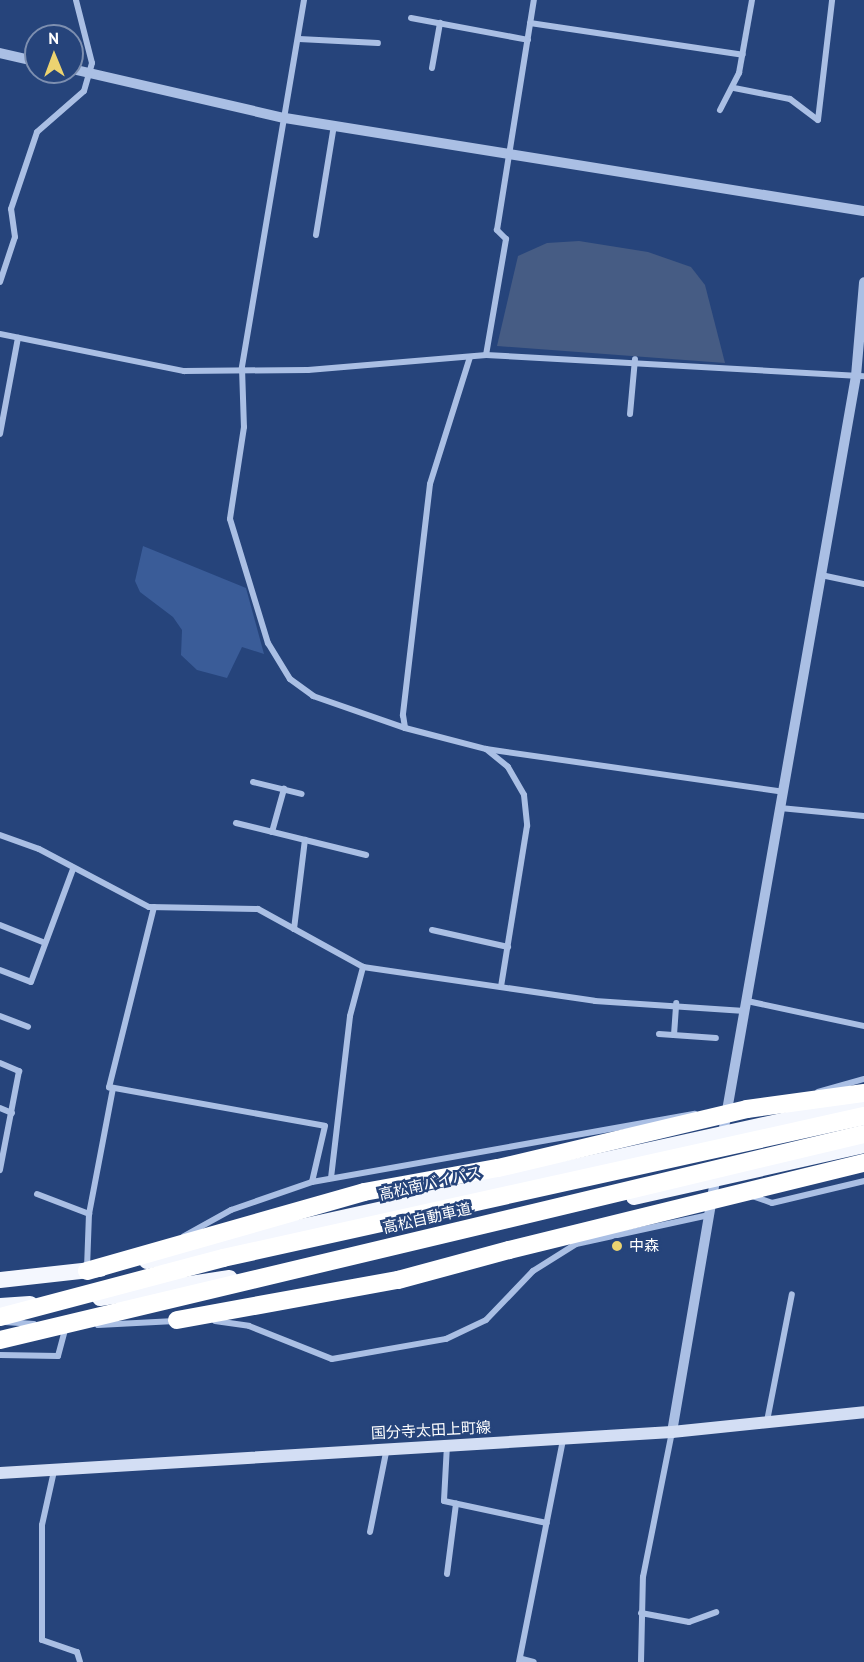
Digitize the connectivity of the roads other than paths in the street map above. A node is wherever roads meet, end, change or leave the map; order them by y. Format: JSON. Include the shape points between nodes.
{"nodes":[{"id":1,"x":76,"y":0,"type":"edge"},
{"id":2,"x":304,"y":0,"type":"edge"},
{"id":3,"x":534,"y":0,"type":"edge"},
{"id":4,"x":752,"y":0,"type":"edge"},
{"id":5,"x":832,"y":0,"type":"edge"},
{"id":6,"x":411,"y":18,"type":"dead end"},
{"id":7,"x":440,"y":23,"type":"junction"},
{"id":8,"x":530,"y":23,"type":"junction"},
{"id":9,"x":299,"y":39,"type":"junction"},
{"id":10,"x":528,"y":40,"type":"junction"},
{"id":11,"x":378,"y":43,"type":"dead end"},
{"id":12,"x":0,"y":52,"type":"edge"},
{"id":13,"x":743,"y":55,"type":"junction"},
{"id":14,"x":24,"y":58,"type":"edge"},
{"id":15,"x":432,"y":68,"type":"dead end"},
{"id":16,"x":84,"y":73,"type":"edge"},
{"id":17,"x":89,"y":74,"type":"junction"},
{"id":18,"x":734,"y":88,"type":"junction"},
{"id":19,"x":720,"y":110,"type":"dead end"},
{"id":20,"x":285,"y":118,"type":"junction"},
{"id":21,"x":334,"y":125,"type":"junction"},
{"id":22,"x":510,"y":153,"type":"junction"},
{"id":23,"x":864,"y":211,"type":"edge"},
{"id":24,"x":316,"y":235,"type":"dead end"},
{"id":25,"x":0,"y":282,"type":"edge"},
{"id":26,"x":864,"y":282,"type":"edge"},
{"id":27,"x":0,"y":334,"type":"edge"},
{"id":28,"x":18,"y":338,"type":"junction"},
{"id":29,"x":486,"y":355,"type":"junction"},
{"id":30,"x":470,"y":357,"type":"junction"},
{"id":31,"x":635,"y":359,"type":"junction"},
{"id":32,"x":242,"y":373,"type":"junction"},
{"id":33,"x":860,"y":376,"type":"edge"},
{"id":34,"x":630,"y":414,"type":"dead end"},
{"id":35,"x":0,"y":434,"type":"edge"},
{"id":36,"x":821,"y":575,"type":"junction"},
{"id":37,"x":864,"y":584,"type":"edge"},
{"id":38,"x":405,"y":728,"type":"junction"},
{"id":39,"x":486,"y":749,"type":"junction"},
{"id":40,"x":253,"y":782,"type":"dead end"},
{"id":41,"x":284,"y":789,"type":"junction"},
{"id":42,"x":783,"y":792,"type":"junction"},
{"id":43,"x":302,"y":794,"type":"dead end"},
{"id":44,"x":780,"y":808,"type":"junction"},
{"id":45,"x":864,"y":816,"type":"edge"},
{"id":46,"x":236,"y":823,"type":"dead end"},
{"id":47,"x":272,"y":832,"type":"junction"},
{"id":48,"x":0,"y":835,"type":"edge"},
{"id":49,"x":305,"y":840,"type":"junction"},
{"id":50,"x":366,"y":855,"type":"dead end"},
{"id":51,"x":73,"y":869,"type":"junction"},
{"id":52,"x":154,"y":907,"type":"junction"},
{"id":53,"x":0,"y":925,"type":"edge"},
{"id":54,"x":294,"y":929,"type":"junction"},
{"id":55,"x":432,"y":930,"type":"dead end"},
{"id":56,"x":45,"y":943,"type":"junction"},
{"id":57,"x":508,"y":947,"type":"junction"},
{"id":58,"x":363,"y":967,"type":"junction"},
{"id":59,"x":0,"y":970,"type":"edge"},
{"id":60,"x":501,"y":987,"type":"junction"},
{"id":61,"x":676,"y":1002,"type":"junction"},
{"id":62,"x":746,"y":1006,"type":"junction"},
{"id":63,"x":0,"y":1016,"type":"edge"},
{"id":64,"x":864,"y":1026,"type":"edge"},
{"id":65,"x":28,"y":1027,"type":"dead end"},
{"id":66,"x":659,"y":1034,"type":"dead end"},
{"id":67,"x":674,"y":1035,"type":"junction"},
{"id":68,"x":716,"y":1038,"type":"dead end"},
{"id":69,"x":0,"y":1063,"type":"edge"},
{"id":70,"x":864,"y":1079,"type":"edge"},
{"id":71,"x":113,"y":1088,"type":"junction"},
{"id":72,"x":864,"y":1093,"type":"edge"},
{"id":73,"x":864,"y":1103,"type":"edge"},
{"id":74,"x":0,"y":1108,"type":"edge"},
{"id":75,"x":12,"y":1113,"type":"junction"},
{"id":76,"x":864,"y":1116,"type":"edge"},
{"id":77,"x":790,"y":1120,"type":"junction"},
{"id":78,"x":325,"y":1126,"type":"junction"},
{"id":79,"x":337,"y":1127,"type":"junction"},
{"id":80,"x":864,"y":1134,"type":"edge"},
{"id":81,"x":722,"y":1135,"type":"junction"},
{"id":82,"x":864,"y":1145,"type":"edge"},
{"id":83,"x":864,"y":1163,"type":"edge"},
{"id":84,"x":0,"y":1170,"type":"edge"},
{"id":85,"x":331,"y":1178,"type":"junction"},
{"id":86,"x":715,"y":1180,"type":"junction"},
{"id":87,"x":864,"y":1181,"type":"edge"},
{"id":88,"x":312,"y":1182,"type":"junction"},
{"id":89,"x":37,"y":1194,"type":"dead end"},
{"id":90,"x":89,"y":1214,"type":"junction"},
{"id":91,"x":709,"y":1215,"type":"junction"},
{"id":92,"x":175,"y":1241,"type":"junction"},
{"id":93,"x":87,"y":1271,"type":"junction"},
{"id":94,"x":0,"y":1280,"type":"edge"},
{"id":95,"x":792,"y":1294,"type":"dead end"},
{"id":96,"x":0,"y":1306,"type":"edge"},
{"id":97,"x":0,"y":1317,"type":"edge"},
{"id":98,"x":177,"y":1320,"type":"junction"},
{"id":99,"x":0,"y":1322,"type":"edge"},
{"id":100,"x":66,"y":1327,"type":"junction"},
{"id":101,"x":0,"y":1340,"type":"edge"},
{"id":102,"x":0,"y":1355,"type":"edge"},
{"id":103,"x":864,"y":1412,"type":"edge"},
{"id":104,"x":766,"y":1425,"type":"junction"},
{"id":105,"x":672,"y":1432,"type":"junction"},
{"id":106,"x":563,"y":1438,"type":"junction"},
{"id":107,"x":447,"y":1444,"type":"junction"},
{"id":108,"x":387,"y":1447,"type":"junction"},
{"id":109,"x":54,"y":1471,"type":"junction"},
{"id":110,"x":0,"y":1473,"type":"edge"},
{"id":111,"x":456,"y":1504,"type":"junction"},
{"id":112,"x":547,"y":1523,"type":"junction"},
{"id":113,"x":370,"y":1532,"type":"dead end"},
{"id":114,"x":447,"y":1574,"type":"dead end"},
{"id":115,"x":716,"y":1612,"type":"dead end"},
{"id":116,"x":641,"y":1613,"type":"junction"},
{"id":117,"x":520,"y":1660,"type":"edge"},
{"id":118,"x":80,"y":1662,"type":"edge"},
{"id":119,"x":534,"y":1662,"type":"edge"},
{"id":120,"x":641,"y":1662,"type":"edge"}],
"edges":[{"from":1,"to":17,"type":"street","via":[[92,63]]},
{"from":2,"to":9,"type":"street"},
{"from":3,"to":8,"type":"street"},
{"from":4,"to":13,"type":"street"},
{"from":5,"to":18,"type":"street","via":[[818,120],[790,99]]},
{"from":6,"to":7,"type":"street"},
{"from":7,"to":10,"type":"street"},
{"from":7,"to":15,"type":"street"},
{"from":8,"to":10,"type":"street"},
{"from":8,"to":13,"type":"street"},
{"from":9,"to":11,"type":"street"},
{"from":9,"to":20,"type":"street"},
{"from":10,"to":22,"type":"street"},
{"from":12,"to":14,"type":"street"},
{"from":13,"to":18,"type":"street"},
{"from":16,"to":17,"type":"street"},
{"from":17,"to":20,"type":"street"},
{"from":17,"to":25,"type":"street","via":[[75,102],[37,132],[11,209],[15,237]]},
{"from":18,"to":19,"type":"street"},
{"from":20,"to":21,"type":"street"},
{"from":20,"to":32,"type":"street"},
{"from":21,"to":22,"type":"street"},
{"from":21,"to":24,"type":"street"},
{"from":22,"to":23,"type":"street"},
{"from":22,"to":29,"type":"street","via":[[497,230],[506,239]]},
{"from":26,"to":33,"type":"street"},
{"from":27,"to":28,"type":"street"},
{"from":28,"to":32,"type":"street","via":[[184,371]]},
{"from":28,"to":35,"type":"street"},
{"from":29,"to":30,"type":"street"},
{"from":29,"to":31,"type":"street"},
{"from":30,"to":32,"type":"street"},
{"from":30,"to":38,"type":"street","via":[[430,484]]},
{"from":31,"to":33,"type":"street","via":[[720,370]]},
{"from":31,"to":34,"type":"street"},
{"from":32,"to":38,"type":"street","via":[[244,427],[230,519],[268,643],[300,688]]},
{"from":33,"to":36,"type":"street"},
{"from":36,"to":37,"type":"street"},
{"from":36,"to":42,"type":"street"},
{"from":38,"to":39,"type":"street"},
{"from":39,"to":42,"type":"street"},
{"from":39,"to":57,"type":"street","via":[[508,767],[524,795],[527,826]]},
{"from":40,"to":41,"type":"street"},
{"from":41,"to":43,"type":"street"},
{"from":41,"to":47,"type":"street"},
{"from":42,"to":44,"type":"street"},
{"from":44,"to":45,"type":"street"},
{"from":44,"to":62,"type":"street"},
{"from":46,"to":47,"type":"street"},
{"from":47,"to":49,"type":"street"},
{"from":48,"to":51,"type":"street"},
{"from":49,"to":50,"type":"street"},
{"from":49,"to":54,"type":"street"},
{"from":51,"to":52,"type":"street"},
{"from":51,"to":56,"type":"street"},
{"from":52,"to":54,"type":"street","via":[[258,909]]},
{"from":52,"to":71,"type":"street"},
{"from":53,"to":56,"type":"street"},
{"from":54,"to":58,"type":"street"},
{"from":55,"to":57,"type":"street"},
{"from":56,"to":59,"type":"street","via":[[31,982]]},
{"from":57,"to":60,"type":"street"},
{"from":58,"to":60,"type":"street"},
{"from":58,"to":79,"type":"street","via":[[350,1016]]},
{"from":60,"to":61,"type":"street","via":[[595,1001]]},
{"from":61,"to":62,"type":"street"},
{"from":61,"to":67,"type":"street"},
{"from":62,"to":64,"type":"street"},
{"from":62,"to":81,"type":"street"},
{"from":63,"to":65,"type":"street"},
{"from":66,"to":67,"type":"street"},
{"from":67,"to":68,"type":"street"},
{"from":69,"to":75,"type":"street","via":[[19,1071]]},
{"from":70,"to":77,"type":"street","via":[[816,1093]]},
{"from":71,"to":78,"type":"street"},
{"from":71,"to":90,"type":"street"},
{"from":72,"to":92,"type":"highway","bridge":true,"via":[[747,1109],[498,1168],[364,1192]]},
{"from":73,"to":77,"type":"highway","name":"高松南バイパス"},
{"from":74,"to":75,"type":"street"},
{"from":75,"to":84,"type":"street"},
{"from":76,"to":97,"type":"highway","name":"高松自動車道","bridge":true,"via":[[223,1258]]},
{"from":77,"to":81,"type":"highway","name":"高松南バイパス"},
{"from":78,"to":79,"type":"street"},
{"from":78,"to":88,"type":"street"},
{"from":79,"to":85,"type":"street"},
{"from":80,"to":101,"type":"highway","name":"高松自動車道","bridge":true},
{"from":81,"to":85,"type":"street","via":[[699,1114],[682,1114]]},
{"from":81,"to":86,"type":"street"},
{"from":81,"to":93,"type":"highway","name":"高松南バイパス","via":[[219,1249]]},
{"from":82,"to":86,"type":"highway"},
{"from":83,"to":98,"type":"highway","bridge":true,"via":[[398,1280]]},
{"from":85,"to":88,"type":"street"},
{"from":86,"to":87,"type":"street","via":[[772,1203]]},
{"from":86,"to":91,"type":"street"},
{"from":86,"to":96,"type":"highway","via":[[275,1271],[83,1300]]},
{"from":88,"to":92,"type":"street","via":[[231,1210]]},
{"from":89,"to":90,"type":"street"},
{"from":90,"to":93,"type":"street"},
{"from":91,"to":98,"type":"street","via":[[576,1244],[533,1272],[508,1301],[467,1331],[353,1358],[312,1355],[227,1321]]},
{"from":91,"to":105,"type":"street"},
{"from":92,"to":93,"type":"highway"},
{"from":93,"to":94,"type":"highway","name":"高松南バイパス"},
{"from":95,"to":104,"type":"street"},
{"from":98,"to":100,"type":"street"},
{"from":99,"to":100,"type":"street"},
{"from":100,"to":102,"type":"street","via":[[58,1356]]},
{"from":103,"to":104,"type":"main road","name":"国分寺太田上町線"},
{"from":104,"to":105,"type":"main road","name":"国分寺太田上町線"},
{"from":105,"to":106,"type":"main road","name":"国分寺太田上町線"},
{"from":105,"to":116,"type":"street","via":[[651,1522]]},
{"from":106,"to":107,"type":"main road","name":"国分寺太田上町線"},
{"from":106,"to":112,"type":"street"},
{"from":107,"to":108,"type":"main road","name":"国分寺太田上町線"},
{"from":107,"to":111,"type":"street","via":[[444,1501]]},
{"from":108,"to":109,"type":"main road","name":"国分寺太田上町線"},
{"from":108,"to":113,"type":"street"},
{"from":109,"to":110,"type":"main road","name":"国分寺太田上町線"},
{"from":109,"to":118,"type":"street","via":[[42,1525],[42,1640],[77,1652]]},
{"from":111,"to":112,"type":"street"},
{"from":111,"to":114,"type":"street"},
{"from":112,"to":117,"type":"street"},
{"from":115,"to":116,"type":"street","via":[[689,1622]]},
{"from":116,"to":120,"type":"street"},
{"from":117,"to":119,"type":"street"}]}
